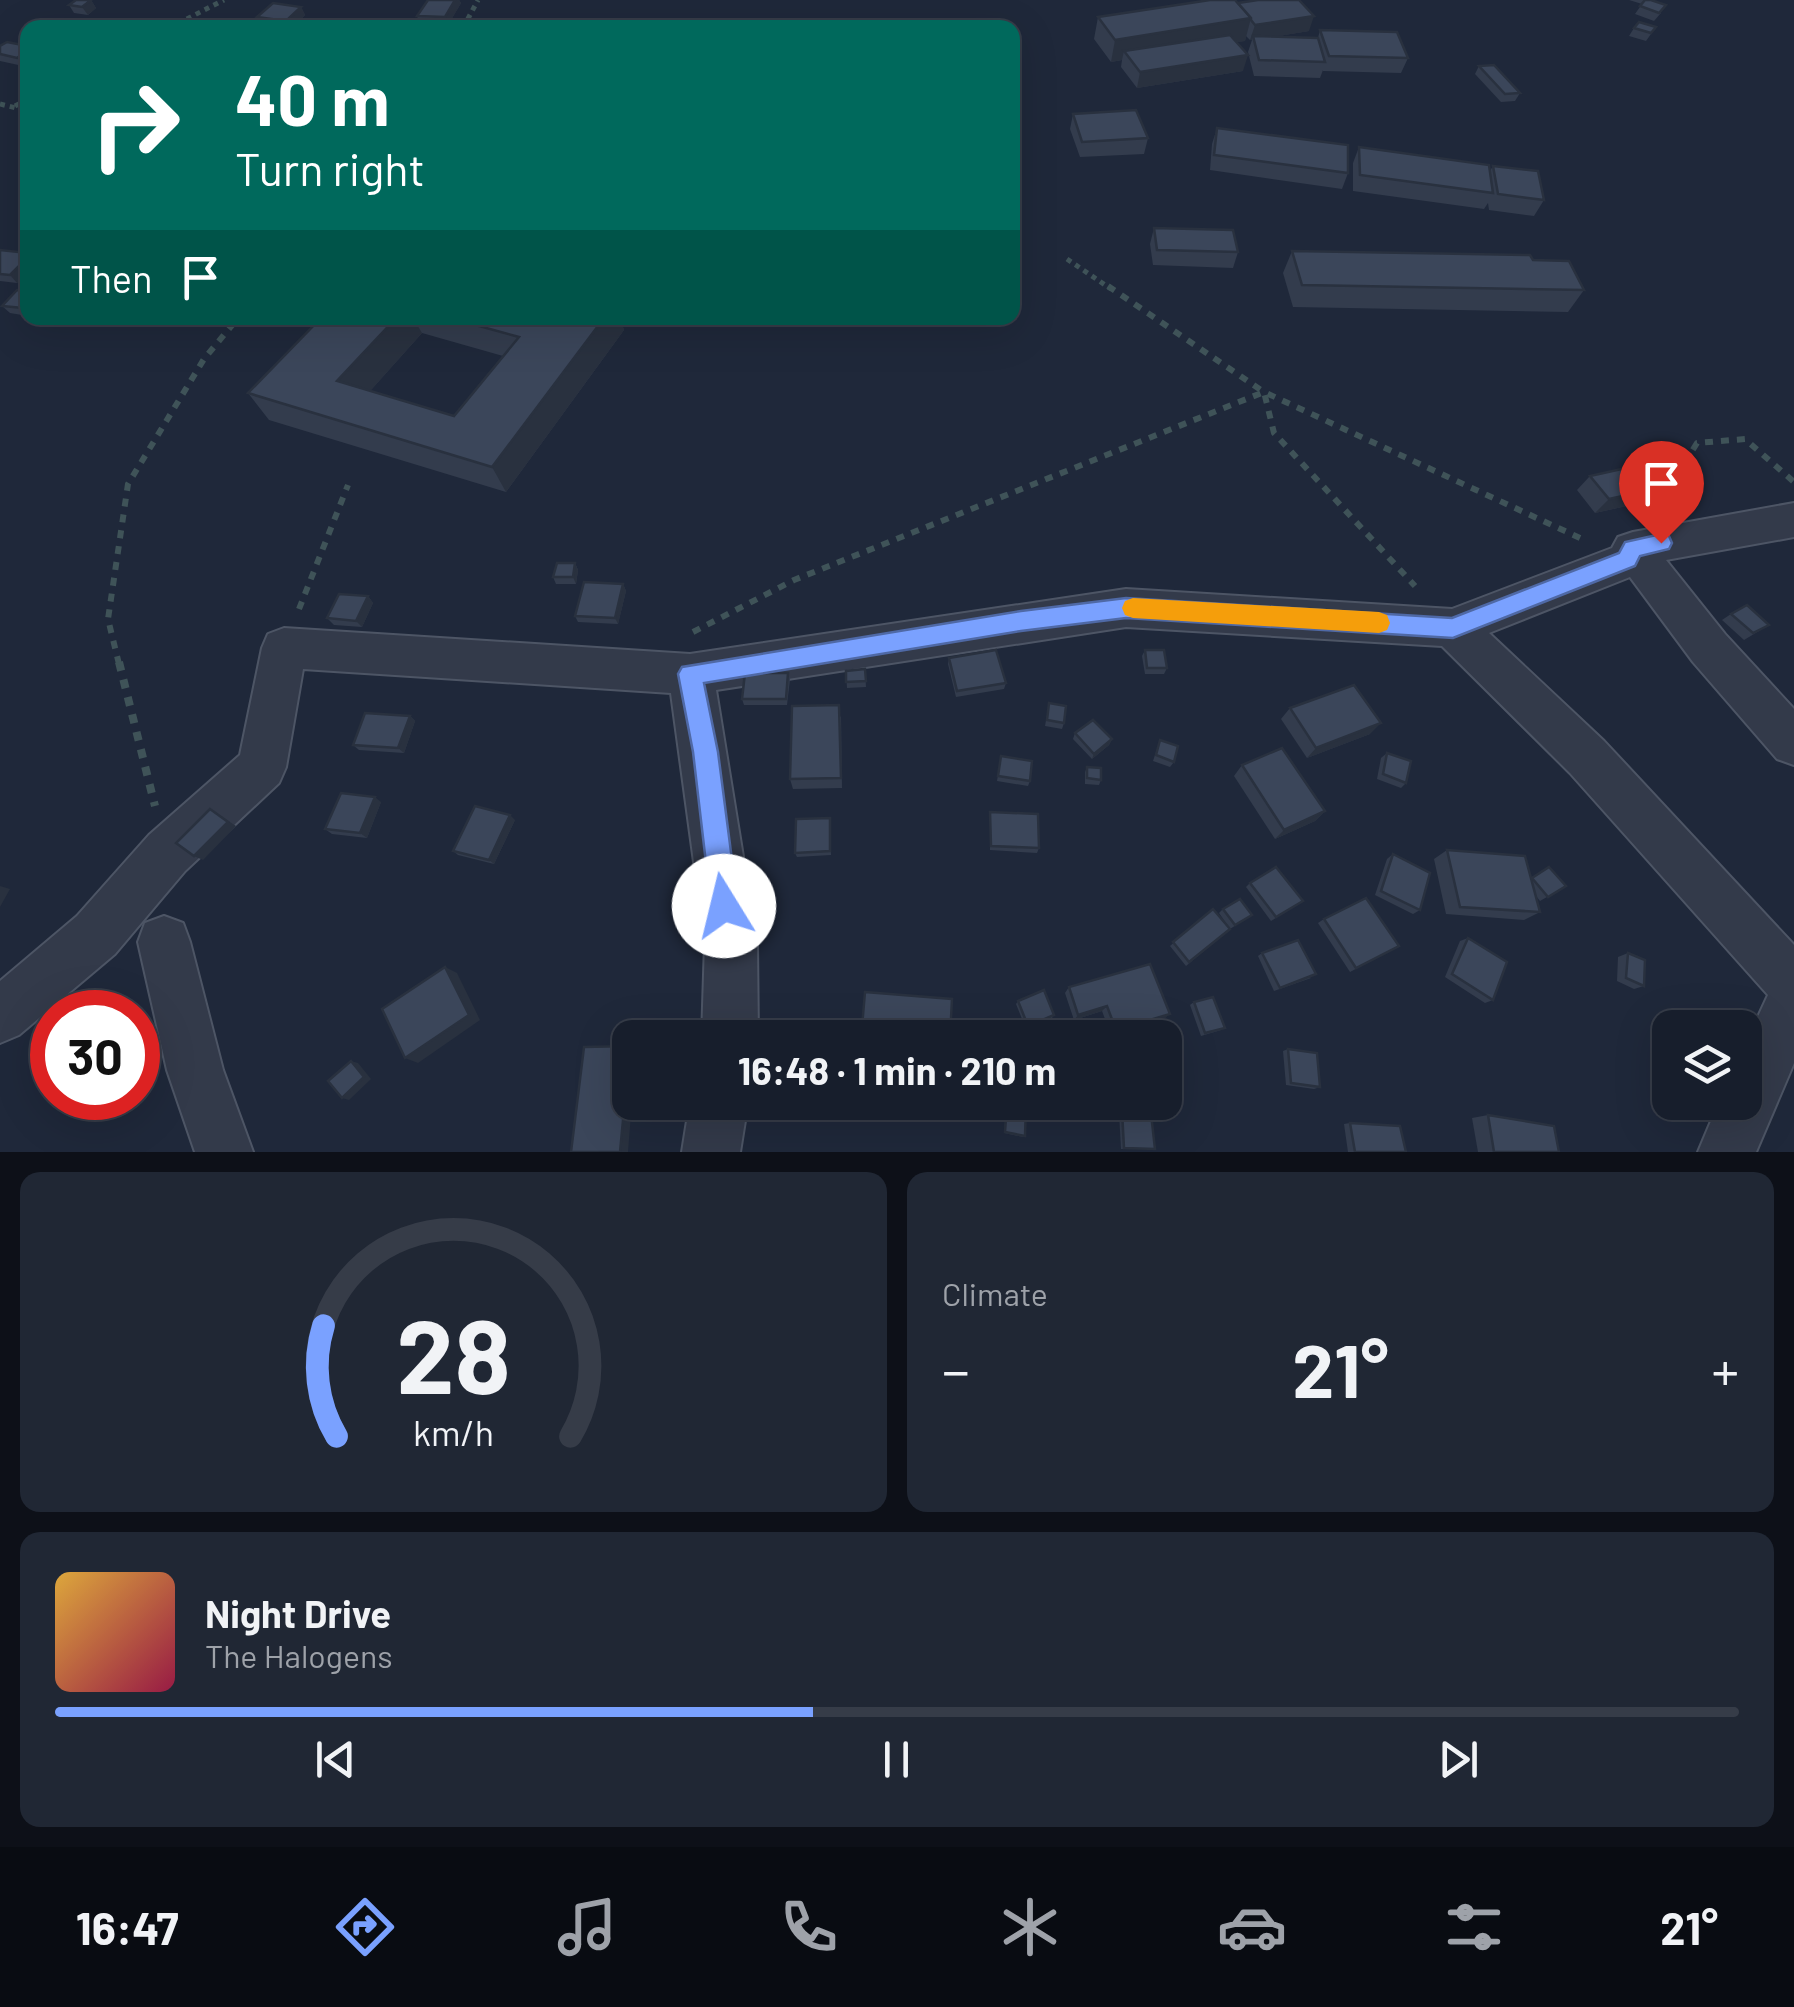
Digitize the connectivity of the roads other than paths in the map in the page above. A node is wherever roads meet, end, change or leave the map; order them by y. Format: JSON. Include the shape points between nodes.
{"nodes":[{"id":1,"x":1794,"y":520,"type":"edge"},
{"id":2,"x":1630,"y":554,"type":"junction"},
{"id":3,"x":1453,"y":628,"type":"junction"},
{"id":4,"x":690,"y":654,"type":"junction"},
{"id":5,"x":1794,"y":743,"type":"edge"},
{"id":6,"x":164,"y":942,"type":"dead end"},
{"id":7,"x":1794,"y":984,"type":"edge"},
{"id":8,"x":1794,"y":998,"type":"edge"},
{"id":9,"x":0,"y":1016,"type":"edge"},
{"id":10,"x":730,"y":1020,"type":"edge"},
{"id":11,"x":716,"y":1120,"type":"edge"},
{"id":12,"x":224,"y":1152,"type":"edge"},
{"id":13,"x":710,"y":1152,"type":"edge"},
{"id":14,"x":1727,"y":1152,"type":"edge"}],
"edges":[{"from":1,"to":2,"type":"street"},
{"from":2,"to":3,"type":"street"},
{"from":2,"to":5,"type":"street"},
{"from":3,"to":4,"type":"street","via":[[1126,608]]},
{"from":3,"to":7,"type":"street","via":[[1587,757]]},
{"from":4,"to":9,"type":"street","via":[[284,648],[262,768],[167,853],[96,935]]},
{"from":4,"to":10,"type":"street","via":[[731,943]]},
{"from":6,"to":12,"type":"street"},
{"from":8,"to":14,"type":"street"},
{"from":11,"to":13,"type":"street"}]}
